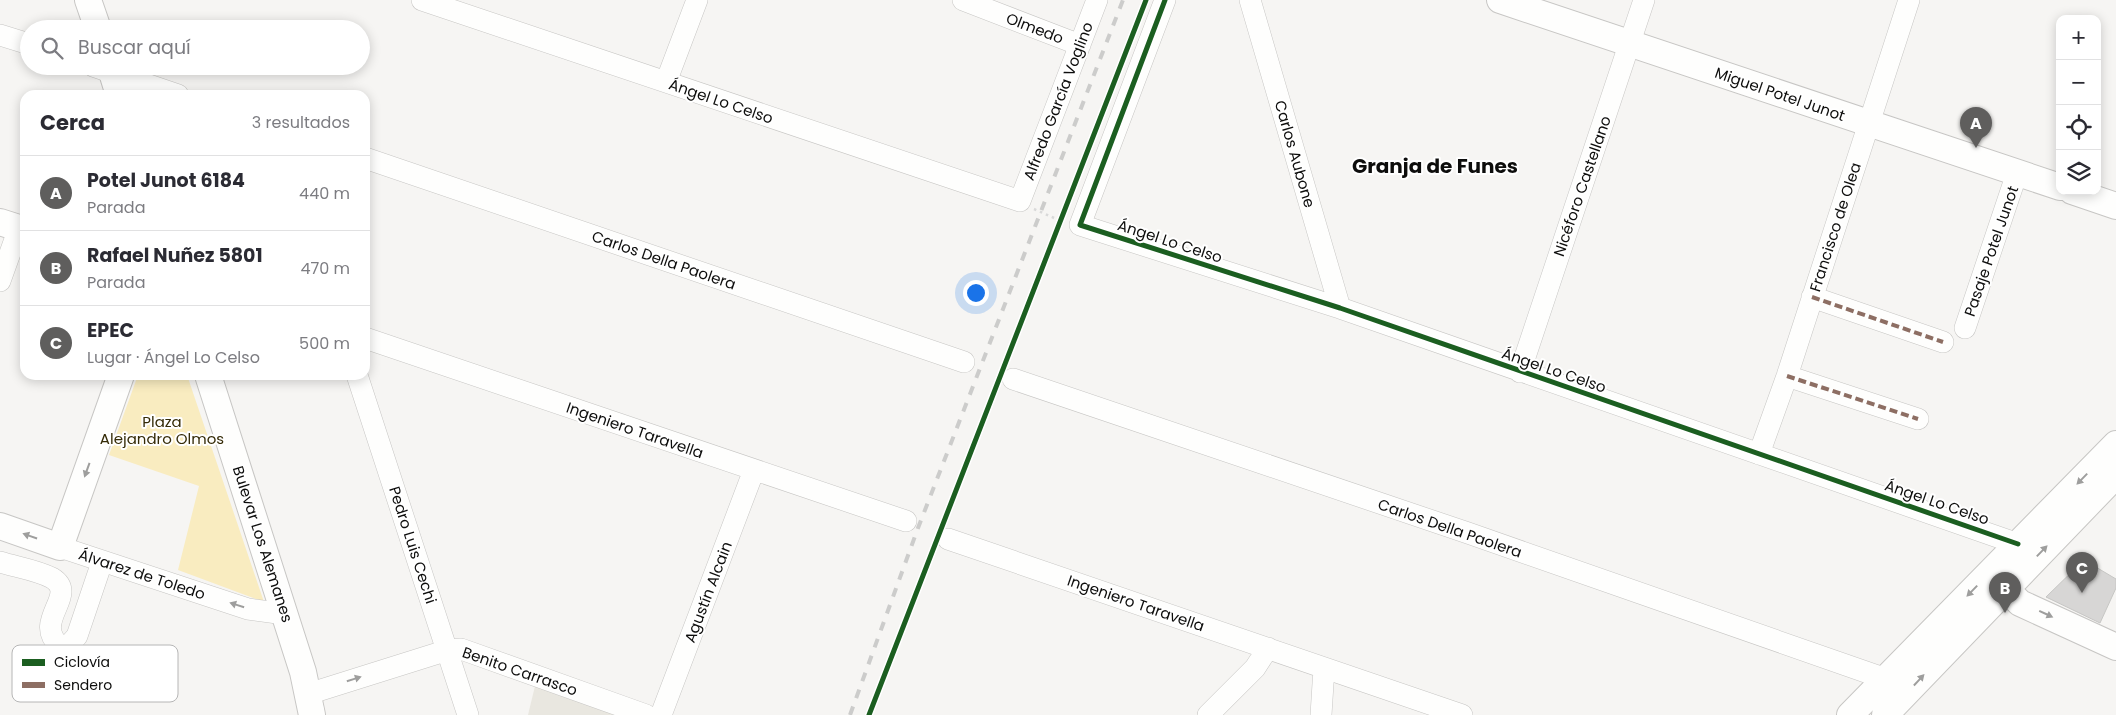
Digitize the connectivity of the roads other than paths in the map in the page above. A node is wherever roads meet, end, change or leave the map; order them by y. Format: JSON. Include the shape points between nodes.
{"nodes":[{"id":1,"x":88,"y":0,"type":"edge"},
{"id":2,"x":422,"y":0,"type":"edge"},
{"id":3,"x":697,"y":0,"type":"edge"},
{"id":4,"x":962,"y":0,"type":"edge"},
{"id":5,"x":1097,"y":0,"type":"edge"},
{"id":6,"x":1165,"y":0,"type":"edge"},
{"id":7,"x":1250,"y":0,"type":"edge"},
{"id":8,"x":1500,"y":0,"type":"edge"},
{"id":9,"x":1644,"y":0,"type":"edge"},
{"id":10,"x":1909,"y":0,"type":"edge"},
{"id":11,"x":1534,"y":6,"type":"edge"},
{"id":12,"x":95,"y":20,"type":"edge"},
{"id":13,"x":0,"y":34,"type":"edge"},
{"id":14,"x":20,"y":41,"type":"edge"},
{"id":15,"x":1630,"y":43,"type":"junction"},
{"id":16,"x":1080,"y":45,"type":"junction"},
{"id":17,"x":108,"y":75,"type":"edge"},
{"id":18,"x":666,"y":82,"type":"junction"},
{"id":19,"x":160,"y":90,"type":"edge"},
{"id":20,"x":1868,"y":124,"type":"junction"},
{"id":21,"x":370,"y":160,"type":"edge"},
{"id":22,"x":2018,"y":173,"type":"junction"},
{"id":23,"x":2056,"y":186,"type":"edge"},
{"id":24,"x":2084,"y":195,"type":"edge"},
{"id":25,"x":1020,"y":201,"type":"joint"},
{"id":26,"x":2116,"y":206,"type":"edge"},
{"id":27,"x":15,"y":227,"type":"edge"},
{"id":28,"x":0,"y":281,"type":"edge"},
{"id":29,"x":1812,"y":297,"type":"junction"},
{"id":30,"x":1340,"y":308,"type":"junction"},
{"id":31,"x":1965,"y":328,"type":"dead end"},
{"id":32,"x":370,"y":340,"type":"edge"},
{"id":33,"x":1943,"y":342,"type":"dead end"},
{"id":34,"x":964,"y":362,"type":"dead end"},
{"id":35,"x":1520,"y":372,"type":"junction"},
{"id":36,"x":1787,"y":376,"type":"junction"},
{"id":37,"x":1013,"y":379,"type":"dead end"},
{"id":38,"x":119,"y":380,"type":"edge"},
{"id":39,"x":210,"y":380,"type":"edge"},
{"id":40,"x":359,"y":380,"type":"edge"},
{"id":41,"x":1918,"y":418,"type":"dead end"},
{"id":42,"x":2116,"y":444,"type":"edge"},
{"id":43,"x":1759,"y":454,"type":"junction"},
{"id":44,"x":754,"y":470,"type":"junction"},
{"id":45,"x":2116,"y":475,"type":"edge"},
{"id":46,"x":906,"y":521,"type":"dead end"},
{"id":47,"x":0,"y":526,"type":"edge"},
{"id":48,"x":948,"y":539,"type":"dead end"},
{"id":49,"x":2018,"y":544,"type":"junction"},
{"id":50,"x":60,"y":547,"type":"junction"},
{"id":51,"x":0,"y":562,"type":"edge"},
{"id":52,"x":102,"y":562,"type":"junction"},
{"id":53,"x":2008,"y":586,"type":"junction"},
{"id":54,"x":285,"y":614,"type":"junction"},
{"id":55,"x":59,"y":645,"type":"edge"},
{"id":56,"x":69,"y":645,"type":"edge"},
{"id":57,"x":2116,"y":647,"type":"edge"},
{"id":58,"x":1268,"y":648,"type":"junction"},
{"id":59,"x":448,"y":650,"type":"junction"},
{"id":60,"x":1324,"y":668,"type":"junction"},
{"id":61,"x":1886,"y":679,"type":"junction"},
{"id":62,"x":312,"y":708,"type":"edge"},
{"id":63,"x":468,"y":715,"type":"edge"},
{"id":64,"x":646,"y":715,"type":"edge"},
{"id":65,"x":662,"y":715,"type":"edge"},
{"id":66,"x":1208,"y":715,"type":"edge"},
{"id":67,"x":1321,"y":715,"type":"edge"},
{"id":68,"x":1462,"y":715,"type":"edge"},
{"id":69,"x":1850,"y":715,"type":"edge"},
{"id":70,"x":1885,"y":715,"type":"edge"}],
"edges":[{"from":1,"to":12,"type":"main road"},
{"from":2,"to":18,"type":"street","name":"Ángel Lo Celso"},
{"from":3,"to":18,"type":"street"},
{"from":4,"to":16,"type":"street","name":"Olmedo"},
{"from":5,"to":16,"type":"street","name":"Alfredo García Voglino"},
{"from":6,"to":30,"type":"street","name":"Ángel Lo Celso","via":[[1067,219]]},
{"from":7,"to":30,"type":"street","name":"Carlos Aubone"},
{"from":8,"to":11,"type":"main road","name":"Miguel Potel Junot"},
{"from":9,"to":15,"type":"street","name":"Nicéforo Castellano"},
{"from":10,"to":20,"type":"street","name":"Francisco de Olea"},
{"from":11,"to":15,"type":"main road","name":"Miguel Potel Junot"},
{"from":13,"to":14,"type":"street"},
{"from":15,"to":20,"type":"main road","name":"Miguel Potel Junot"},
{"from":15,"to":35,"type":"street","name":"Nicéforo Castellano"},
{"from":16,"to":25,"type":"street","name":"Alfredo García Voglino"},
{"from":17,"to":19,"type":"street"},
{"from":18,"to":25,"type":"street","name":"Ángel Lo Celso"},
{"from":20,"to":22,"type":"main road","name":"Miguel Potel Junot"},
{"from":20,"to":29,"type":"street","name":"Francisco de Olea"},
{"from":21,"to":34,"type":"street","name":"Carlos Della Paolera"},
{"from":22,"to":23,"type":"main road","name":"Miguel Potel Junot"},
{"from":22,"to":31,"type":"street","name":"Pasaje Potel Junot"},
{"from":24,"to":26,"type":"main road"},
{"from":27,"to":28,"type":"street"},
{"from":29,"to":33,"type":"street"},
{"from":29,"to":36,"type":"street","name":"Francisco de Olea"},
{"from":30,"to":35,"type":"street","name":"Ángel Lo Celso"},
{"from":32,"to":44,"type":"street","name":"Ingeniero Taravella"},
{"from":35,"to":43,"type":"street","name":"Ángel Lo Celso"},
{"from":36,"to":41,"type":"street"},
{"from":36,"to":43,"type":"street","name":"Francisco de Olea"},
{"from":37,"to":61,"type":"street","name":"Carlos Della Paolera"},
{"from":38,"to":50,"type":"main road","one_way":true},
{"from":39,"to":54,"type":"main road","name":"Bulevar Los Alemanes"},
{"from":40,"to":59,"type":"street","name":"Pedro Luis Cechi"},
{"from":42,"to":49,"type":"main road","one_way":true},
{"from":43,"to":49,"type":"street","name":"Ángel Lo Celso"},
{"from":44,"to":46,"type":"street","name":"Ingeniero Taravella"},
{"from":44,"to":65,"type":"street","name":"Agustín Alcain"},
{"from":53,"to":45,"type":"main road","one_way":true},
{"from":50,"to":47,"type":"main road","name":"Álvarez de Toledo","one_way":true},
{"from":48,"to":58,"type":"street","name":"Ingeniero Taravella"},
{"from":49,"to":53,"type":"main road"},
{"from":49,"to":61,"type":"main road","one_way":true},
{"from":50,"to":52,"type":"street","name":"Álvarez de Toledo"},
{"from":51,"to":55,"type":"street","via":[[52,578],[60,587],[61,596],[49,628],[51,639]]},
{"from":54,"to":52,"type":"street","name":"Álvarez de Toledo","one_way":true,"via":[[248,609]]},
{"from":52,"to":56,"type":"street","via":[[77,636]]},
{"from":53,"to":57,"type":"main road","one_way":true,"via":[[2020,603]]},
{"from":70,"to":53,"type":"main road","one_way":true},
{"from":54,"to":62,"type":"main road","name":"Bulevar Los Alemanes"},
{"from":58,"to":60,"type":"street","name":"Ingeniero Taravella"},
{"from":58,"to":66,"type":"street","via":[[1256,668]]},
{"from":62,"to":59,"type":"street","name":"Benito Carrasco","one_way":true},
{"from":59,"to":63,"type":"street","name":"Pedro Luis Cechi"},
{"from":59,"to":64,"type":"street","name":"Benito Carrasco","via":[[470,652]]},
{"from":60,"to":67,"type":"street"},
{"from":60,"to":68,"type":"street","name":"Ingeniero Taravella"},
{"from":61,"to":69,"type":"main road"}]}
